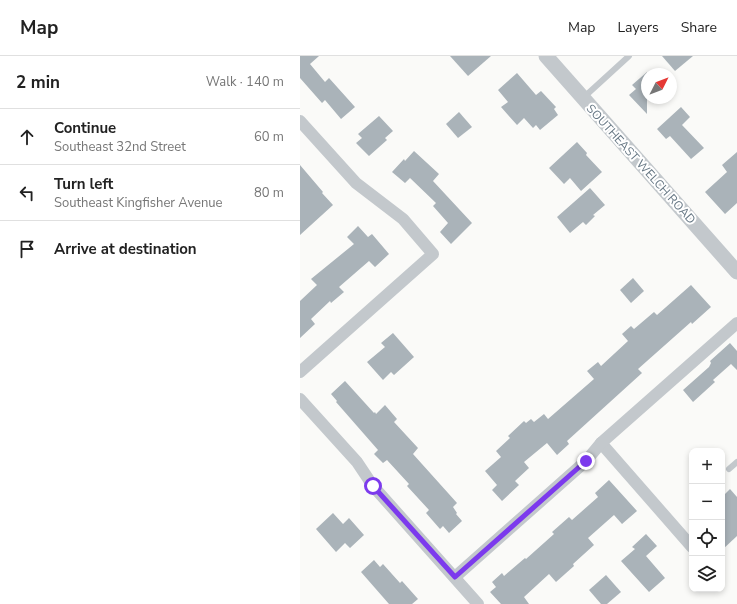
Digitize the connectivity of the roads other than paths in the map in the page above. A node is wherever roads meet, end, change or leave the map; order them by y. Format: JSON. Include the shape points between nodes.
{"nodes":[{"id":1,"x":546,"y":56,"type":"edge"},
{"id":2,"x":629,"y":56,"type":"edge"},
{"id":3,"x":583,"y":98,"type":"junction"},
{"id":4,"x":300,"y":121,"type":"edge"},
{"id":5,"x":737,"y":272,"type":"edge"},
{"id":6,"x":737,"y":323,"type":"edge"},
{"id":7,"x":300,"y":372,"type":"edge"},
{"id":8,"x":300,"y":399,"type":"edge"},
{"id":9,"x":601,"y":443,"type":"junction"},
{"id":10,"x":737,"y":462,"type":"edge"},
{"id":11,"x":729,"y":469,"type":"dead end"},
{"id":12,"x":689,"y":544,"type":"edge"},
{"id":13,"x":455,"y":577,"type":"junction"},
{"id":14,"x":478,"y":604,"type":"edge"}],
"edges":[{"from":1,"to":3,"type":"street","name":"SOUTHEAST WELCH ROAD"},
{"from":2,"to":3,"type":"lane"},
{"from":3,"to":5,"type":"street","name":"SOUTHEAST WELCH ROAD"},
{"from":4,"to":7,"type":"street","via":[[356,183],[403,219],[433,254]]},
{"from":6,"to":9,"type":"street"},
{"from":8,"to":13,"type":"street","via":[[357,462],[373,486]]},
{"from":9,"to":12,"type":"street"},
{"from":9,"to":13,"type":"street","via":[[586,461]]},
{"from":10,"to":11,"type":"lane"},
{"from":13,"to":14,"type":"street"}]}
